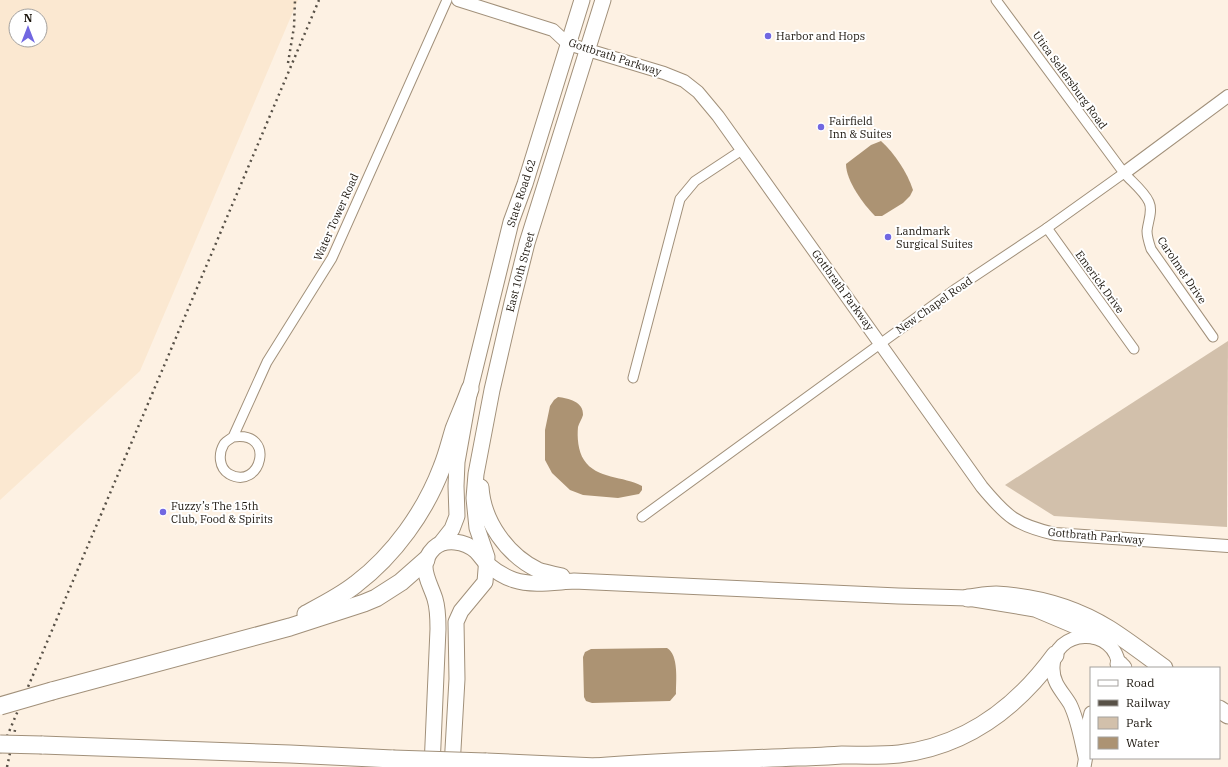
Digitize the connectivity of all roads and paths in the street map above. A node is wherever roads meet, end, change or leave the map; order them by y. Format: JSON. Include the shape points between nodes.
{"nodes":[{"id":1,"x":446,"y":0,"type":"edge"},
{"id":2,"x":458,"y":0,"type":"edge"},
{"id":3,"x":582,"y":0,"type":"edge"},
{"id":4,"x":603,"y":0,"type":"edge"},
{"id":5,"x":996,"y":0,"type":"edge"},
{"id":6,"x":568,"y":44,"type":"junction"},
{"id":7,"x":588,"y":49,"type":"junction"},
{"id":8,"x":1228,"y":96,"type":"edge"},
{"id":9,"x":742,"y":150,"type":"junction"},
{"id":10,"x":1124,"y":173,"type":"junction"},
{"id":11,"x":1047,"y":228,"type":"junction"},
{"id":12,"x":1213,"y":337,"type":"dead end"},
{"id":13,"x":881,"y":343,"type":"junction"},
{"id":14,"x":1134,"y":349,"type":"dead end"},
{"id":15,"x":633,"y":378,"type":"dead end"},
{"id":16,"x":470,"y":389,"type":"junction"},
{"id":17,"x":233,"y":436,"type":"junction"},
{"id":18,"x":479,"y":458,"type":"junction"},
{"id":19,"x":642,"y":517,"type":"dead end"},
{"id":20,"x":441,"y":543,"type":"junction"},
{"id":21,"x":1228,"y":546,"type":"edge"},
{"id":22,"x":486,"y":557,"type":"junction"},
{"id":23,"x":426,"y":560,"type":"junction"},
{"id":24,"x":574,"y":581,"type":"junction"},
{"id":25,"x":968,"y":598,"type":"junction"},
{"id":26,"x":1093,"y":636,"type":"junction"},
{"id":27,"x":230,"y":642,"type":"junction"},
{"id":28,"x":1055,"y":655,"type":"junction"},
{"id":29,"x":1120,"y":667,"type":"edge"},
{"id":30,"x":1163,"y":667,"type":"edge"},
{"id":31,"x":0,"y":706,"type":"edge"},
{"id":32,"x":1090,"y":717,"type":"edge"},
{"id":33,"x":0,"y":744,"type":"edge"},
{"id":34,"x":1085,"y":762,"type":"edge"},
{"id":35,"x":432,"y":767,"type":"edge"},
{"id":36,"x":452,"y":767,"type":"edge"},
{"id":37,"x":596,"y":767,"type":"edge"}],
"edges":[{"from":1,"to":17,"type":"street","name":"Water Tower Road","via":[[335,253],[267,362]]},
{"from":2,"to":6,"type":"street","name":"Gottbrath Parkway","via":[[553,30]]},
{"from":3,"to":6,"type":"main road","name":"State Road 62"},
{"from":4,"to":7,"type":"main road","name":"East 10th Street"},
{"from":5,"to":10,"type":"street","name":"Utica Sellersburg Road"},
{"from":6,"to":7,"type":"street","name":"Gottbrath Parkway"},
{"from":6,"to":16,"type":"main road","name":"State Road 62","via":[[511,222]]},
{"from":7,"to":9,"type":"street","name":"Gottbrath Parkway","via":[[684,81],[703,98]]},
{"from":7,"to":18,"type":"main road","name":"East 10th Street","via":[[527,243],[500,350]]},
{"from":8,"to":10,"type":"street","name":"New Chapel Road"},
{"from":9,"to":13,"type":"street","name":"Gottbrath Parkway"},
{"from":9,"to":15,"type":"street","via":[[695,181],[680,199]]},
{"from":10,"to":11,"type":"street","name":"New Chapel Road"},
{"from":10,"to":12,"type":"street","name":"Carolmet Drive","via":[[1149,203],[1147,232],[1152,249]]},
{"from":11,"to":13,"type":"street","name":"New Chapel Road"},
{"from":11,"to":14,"type":"street","name":"Emerick Drive"},
{"from":13,"to":19,"type":"street","name":"New Chapel Road"},
{"from":13,"to":21,"type":"street","name":"Gottbrath Parkway","via":[[982,487],[1011,518],[1028,527],[1055,534]]},
{"from":16,"to":20,"type":"main road","via":[[458,462],[457,516],[452,530]]},
{"from":16,"to":27,"type":"highway","via":[[434,486],[414,520],[384,559],[356,585],[326,603],[305,614]]},
{"from":17,"to":17,"type":"street","name":"Water Tower Road","via":[[242,435],[256,442],[261,458],[258,466],[248,476],[233,476],[222,467],[221,450]]},
{"from":18,"to":22,"type":"main road","name":"East 10th Street","via":[[474,498],[476,520]]},
{"from":18,"to":24,"type":"main road","via":[[481,493],[492,525],[500,538],[527,564]]},
{"from":20,"to":22,"type":"main road","via":[[466,544]]},
{"from":20,"to":23,"type":"main road","via":[[432,550]]},
{"from":22,"to":24,"type":"main road","via":[[502,574],[516,581]]},
{"from":22,"to":36,"type":"main road","via":[[485,582],[461,611],[456,622],[457,662]]},
{"from":23,"to":27,"type":"highway","via":[[401,582],[376,598],[290,627]]},
{"from":23,"to":35,"type":"main road","via":[[426,573],[436,600],[438,621]]},
{"from":24,"to":25,"type":"main road"},
{"from":25,"to":26,"type":"main road","via":[[1035,609]]},
{"from":25,"to":30,"type":"highway","via":[[994,595],[1024,598],[1071,611],[1109,629]]},
{"from":26,"to":28,"type":"main road","via":[[1072,639],[1059,648]]},
{"from":26,"to":29,"type":"main road","via":[[1111,646]]},
{"from":27,"to":31,"type":"highway","bridge":true},
{"from":28,"to":34,"type":"main road","via":[[1053,676],[1070,704]]},
{"from":28,"to":37,"type":"highway","via":[[1026,691],[998,715],[961,736],[917,751],[900,754]]},
{"from":32,"to":34,"type":"main road"},
{"from":33,"to":37,"type":"highway","bridge":true}]}
